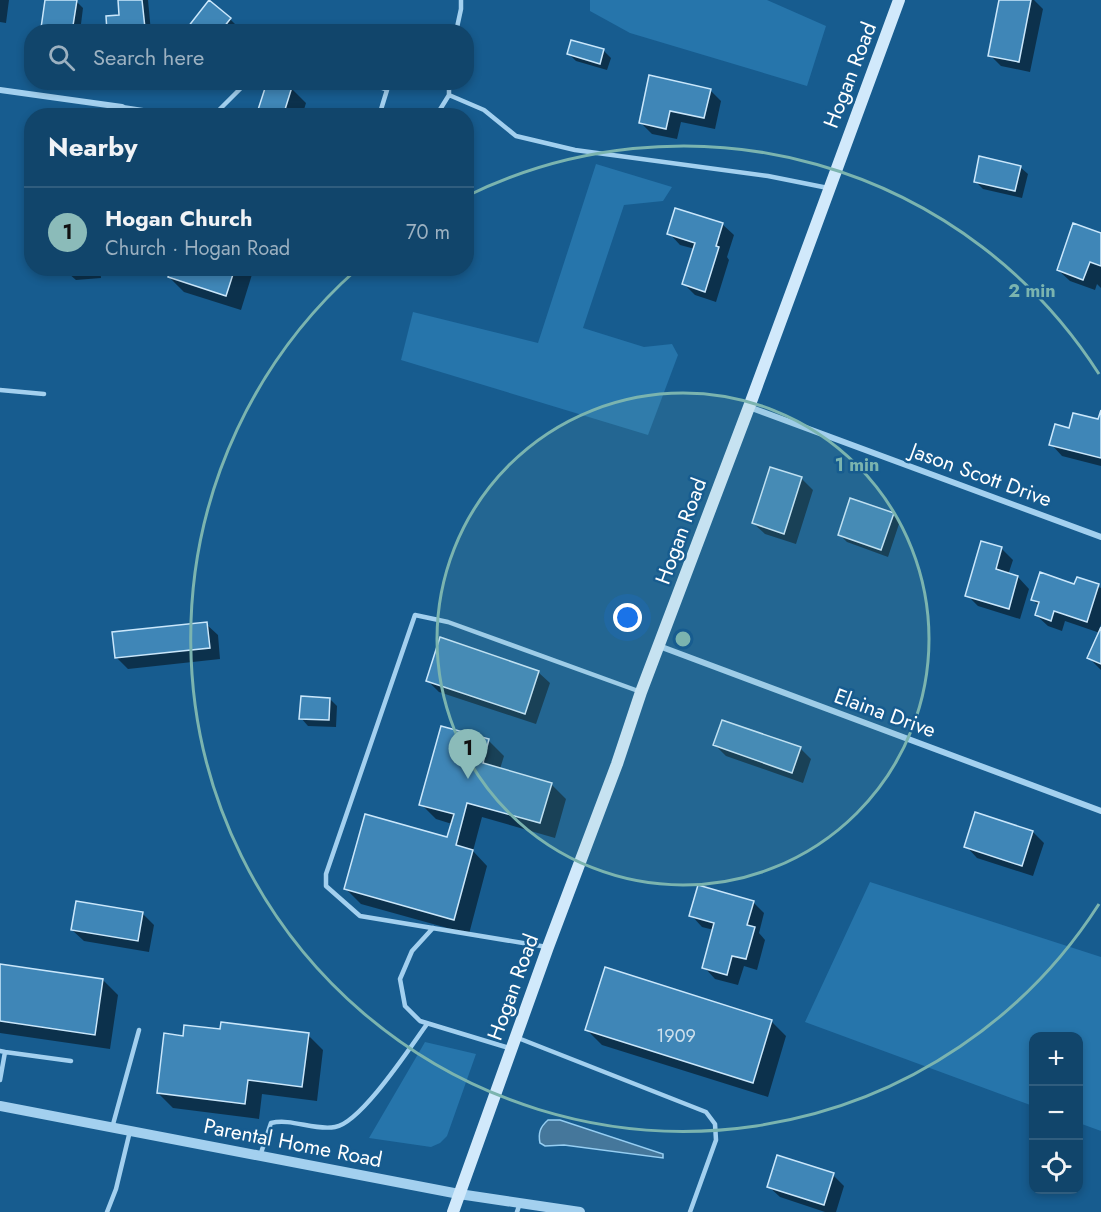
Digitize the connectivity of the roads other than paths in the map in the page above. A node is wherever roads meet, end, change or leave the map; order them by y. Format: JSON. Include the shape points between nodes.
{"nodes":[{"id":1,"x":461,"y":0,"type":"edge"},
{"id":2,"x":899,"y":0,"type":"edge"},
{"id":3,"x":458,"y":24,"type":"edge"},
{"id":4,"x":0,"y":90,"type":"edge"},
{"id":5,"x":239,"y":90,"type":"edge"},
{"id":6,"x":387,"y":90,"type":"edge"},
{"id":7,"x":449,"y":90,"type":"edge"},
{"id":8,"x":449,"y":95,"type":"junction"},
{"id":9,"x":122,"y":107,"type":"joint"},
{"id":10,"x":129,"y":108,"type":"edge"},
{"id":11,"x":221,"y":108,"type":"edge"},
{"id":12,"x":381,"y":108,"type":"edge"},
{"id":13,"x":441,"y":108,"type":"edge"},
{"id":14,"x":828,"y":188,"type":"junction"},
{"id":15,"x":0,"y":390,"type":"edge"},
{"id":16,"x":44,"y":394,"type":"dead end"},
{"id":17,"x":749,"y":407,"type":"junction"},
{"id":18,"x":1101,"y":537,"type":"edge"},
{"id":19,"x":659,"y":646,"type":"junction"},
{"id":20,"x":641,"y":692,"type":"junction"},
{"id":21,"x":1101,"y":811,"type":"edge"},
{"id":22,"x":433,"y":928,"type":"junction"},
{"id":23,"x":548,"y":947,"type":"junction"},
{"id":24,"x":427,"y":1024,"type":"junction"},
{"id":25,"x":139,"y":1030,"type":"dead end"},
{"id":26,"x":514,"y":1043,"type":"junction"},
{"id":27,"x":2,"y":1051,"type":"edge"},
{"id":28,"x":71,"y":1061,"type":"dead end"},
{"id":29,"x":0,"y":1080,"type":"edge"},
{"id":30,"x":0,"y":1106,"type":"edge"},
{"id":31,"x":112,"y":1128,"type":"junction"},
{"id":32,"x":130,"y":1131,"type":"junction"},
{"id":33,"x":260,"y":1156,"type":"junction"},
{"id":34,"x":459,"y":1194,"type":"junction"},
{"id":35,"x":519,"y":1208,"type":"edge"},
{"id":36,"x":107,"y":1212,"type":"edge"},
{"id":37,"x":453,"y":1212,"type":"edge"},
{"id":38,"x":580,"y":1212,"type":"edge"},
{"id":39,"x":690,"y":1212,"type":"edge"}],
"edges":[{"from":1,"to":3,"type":"lane"},
{"from":2,"to":14,"type":"main road","name":"Hogan Road"},
{"from":4,"to":9,"type":"street"},
{"from":5,"to":11,"type":"lane"},
{"from":6,"to":12,"type":"lane"},
{"from":7,"to":8,"type":"lane"},
{"from":8,"to":13,"type":"lane"},
{"from":8,"to":14,"type":"lane","via":[[484,110],[516,136],[575,150]]},
{"from":9,"to":10,"type":"lane"},
{"from":14,"to":17,"type":"main road","name":"Hogan Road"},
{"from":15,"to":16,"type":"lane"},
{"from":17,"to":18,"type":"street","name":"Jason Scott Drive"},
{"from":17,"to":19,"type":"main road","name":"Hogan Road"},
{"from":19,"to":20,"type":"main road","name":"Hogan Road"},
{"from":19,"to":21,"type":"street","name":"Elaina Drive"},
{"from":20,"to":22,"type":"lane","via":[[448,622],[415,615],[326,874],[326,886],[360,916]]},
{"from":20,"to":23,"type":"main road","name":"Hogan Road"},
{"from":22,"to":23,"type":"lane"},
{"from":22,"to":24,"type":"lane","via":[[412,951],[400,979],[405,1006]]},
{"from":23,"to":26,"type":"main road","name":"Hogan Road"},
{"from":24,"to":26,"type":"lane"},
{"from":24,"to":33,"type":"lane","via":[[358,1112],[338,1127],[271,1123]]},
{"from":25,"to":31,"type":"lane"},
{"from":26,"to":34,"type":"main road","name":"Hogan Road"},
{"from":26,"to":39,"type":"lane","via":[[706,1113],[715,1124],[716,1140]]},
{"from":27,"to":28,"type":"lane"},
{"from":27,"to":29,"type":"lane"},
{"from":30,"to":31,"type":"street","name":"Parental Home Road"},
{"from":31,"to":32,"type":"street","name":"Parental Home Road"},
{"from":32,"to":33,"type":"street","name":"Parental Home Road"},
{"from":32,"to":36,"type":"lane"},
{"from":33,"to":34,"type":"street","name":"Parental Home Road"},
{"from":34,"to":35,"type":"street","name":"Parental Home Road"},
{"from":34,"to":37,"type":"main road","name":"Hogan Road"},
{"from":35,"to":38,"type":"street","name":"Parental Home Road"}]}
